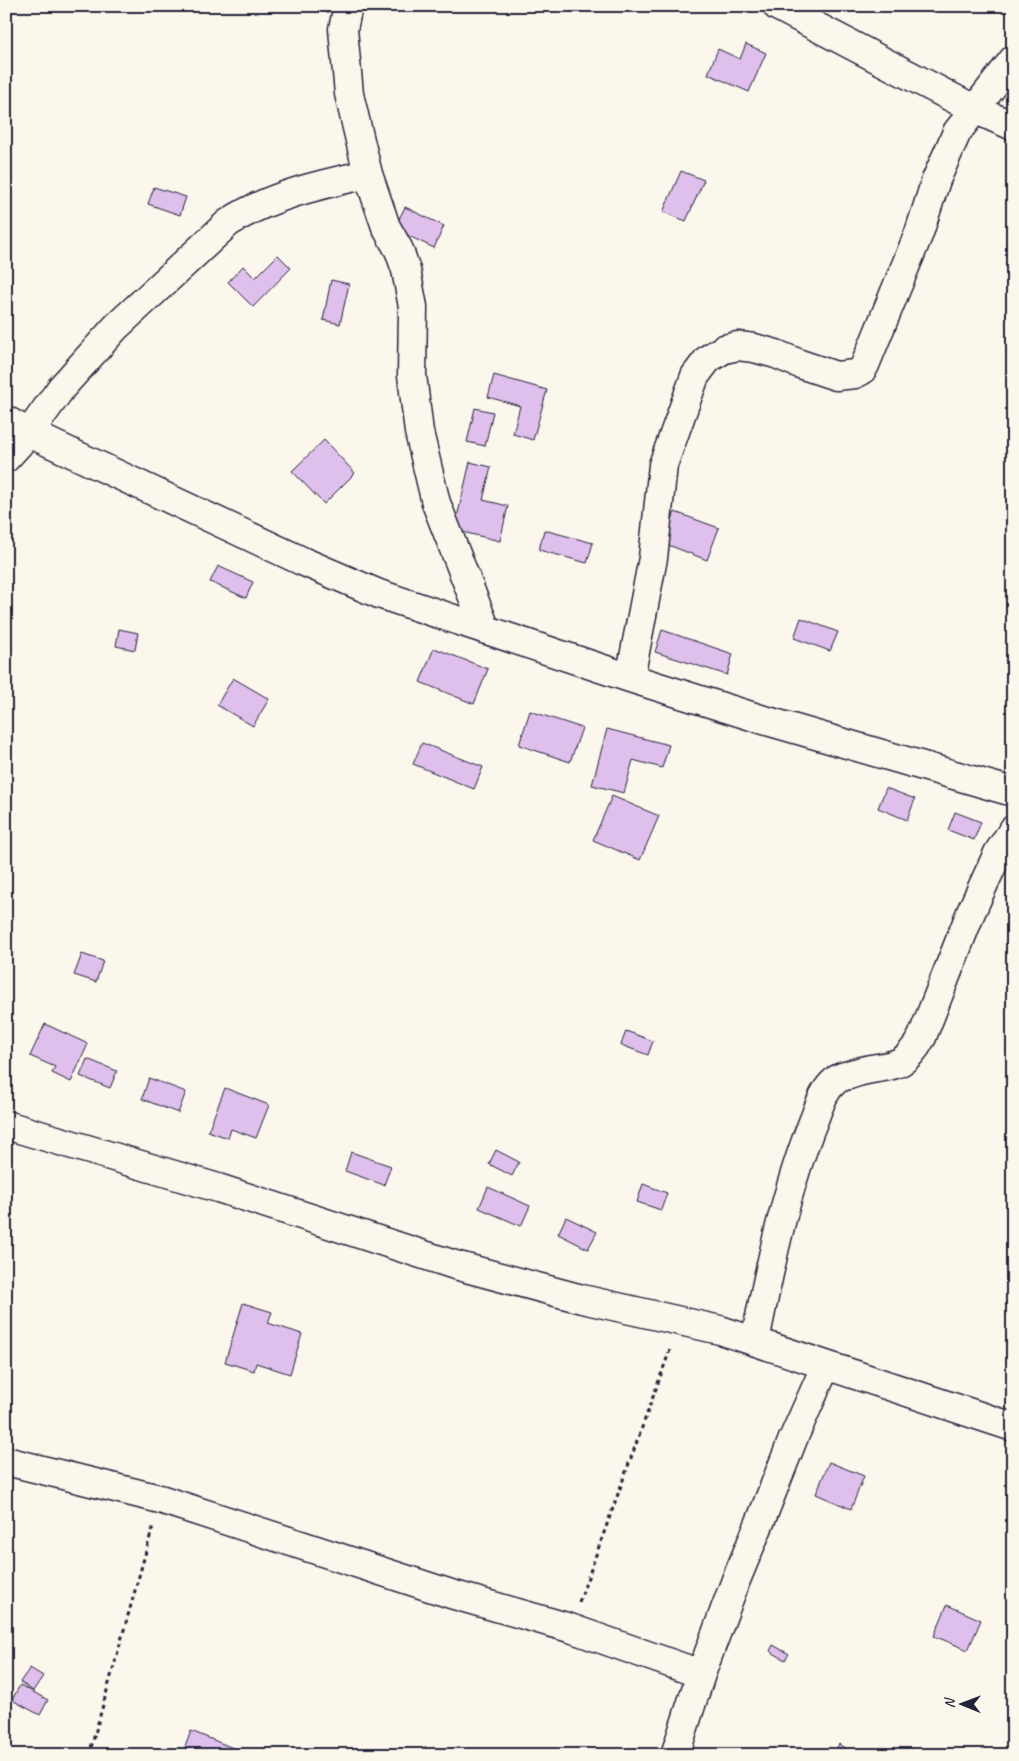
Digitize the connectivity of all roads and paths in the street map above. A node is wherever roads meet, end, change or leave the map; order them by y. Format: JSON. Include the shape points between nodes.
{"nodes":[{"id":1,"x":348,"y":6,"type":"edge"},
{"id":2,"x":777,"y":6,"type":"edge"},
{"id":3,"x":1013,"y":60,"type":"edge"},
{"id":4,"x":974,"y":109,"type":"junction"},
{"id":5,"x":1013,"y":126,"type":"edge"},
{"id":6,"x":368,"y":174,"type":"junction"},
{"id":7,"x":17,"y":426,"type":"edge"},
{"id":8,"x":6,"y":458,"type":"edge"},
{"id":9,"x":486,"y":630,"type":"junction"},
{"id":10,"x":630,"y":678,"type":"junction"},
{"id":11,"x":1013,"y":792,"type":"edge"},
{"id":12,"x":1013,"y":830,"type":"edge"},
{"id":13,"x":6,"y":1125,"type":"edge"},
{"id":14,"x":680,"y":1321,"type":"junction"},
{"id":15,"x":755,"y":1341,"type":"junction"},
{"id":16,"x":826,"y":1365,"type":"junction"},
{"id":17,"x":1013,"y":1427,"type":"edge"},
{"id":18,"x":6,"y":1461,"type":"edge"},
{"id":19,"x":160,"y":1499,"type":"junction"},
{"id":20,"x":570,"y":1628,"type":"junction"},
{"id":21,"x":701,"y":1674,"type":"junction"},
{"id":22,"x":90,"y":1755,"type":"edge"},
{"id":23,"x":675,"y":1755,"type":"edge"}],
"edges":[{"from":1,"to":6,"type":"street","via":[[343,29],[349,94]]},
{"from":2,"to":4,"type":"street"},
{"from":3,"to":4,"type":"street"},
{"from":4,"to":5,"type":"street"},
{"from":4,"to":10,"type":"street","via":[[957,132],[936,180],[919,233],[861,371],[845,376],[828,374],[776,354],[738,346],[724,348],[694,376],[663,465],[653,558]]},
{"from":6,"to":7,"type":"street","via":[[300,191],[244,213],[228,224],[116,327],[62,387]]},
{"from":6,"to":9,"type":"street","via":[[386,227],[400,250],[406,270],[412,307],[414,398],[436,503]]},
{"from":7,"to":8,"type":"street"},
{"from":7,"to":9,"type":"street","via":[[379,594]]},
{"from":9,"to":10,"type":"street"},
{"from":10,"to":11,"type":"street"},
{"from":12,"to":15,"type":"street","via":[[998,853],[975,904],[922,1037],[913,1052],[886,1068],[860,1070],[836,1080],[826,1092],[804,1144],[787,1202]]},
{"from":13,"to":14,"type":"street","via":[[218,1188],[456,1265]]},
{"from":14,"to":15,"type":"street"},
{"from":14,"to":20,"type":"path"},
{"from":15,"to":16,"type":"street"},
{"from":16,"to":17,"type":"street"},
{"from":16,"to":21,"type":"street","via":[[793,1438]]},
{"from":18,"to":19,"type":"street"},
{"from":19,"to":20,"type":"street","via":[[451,1594]]},
{"from":19,"to":22,"type":"path"},
{"from":20,"to":21,"type":"street"},
{"from":21,"to":23,"type":"street"}]}
